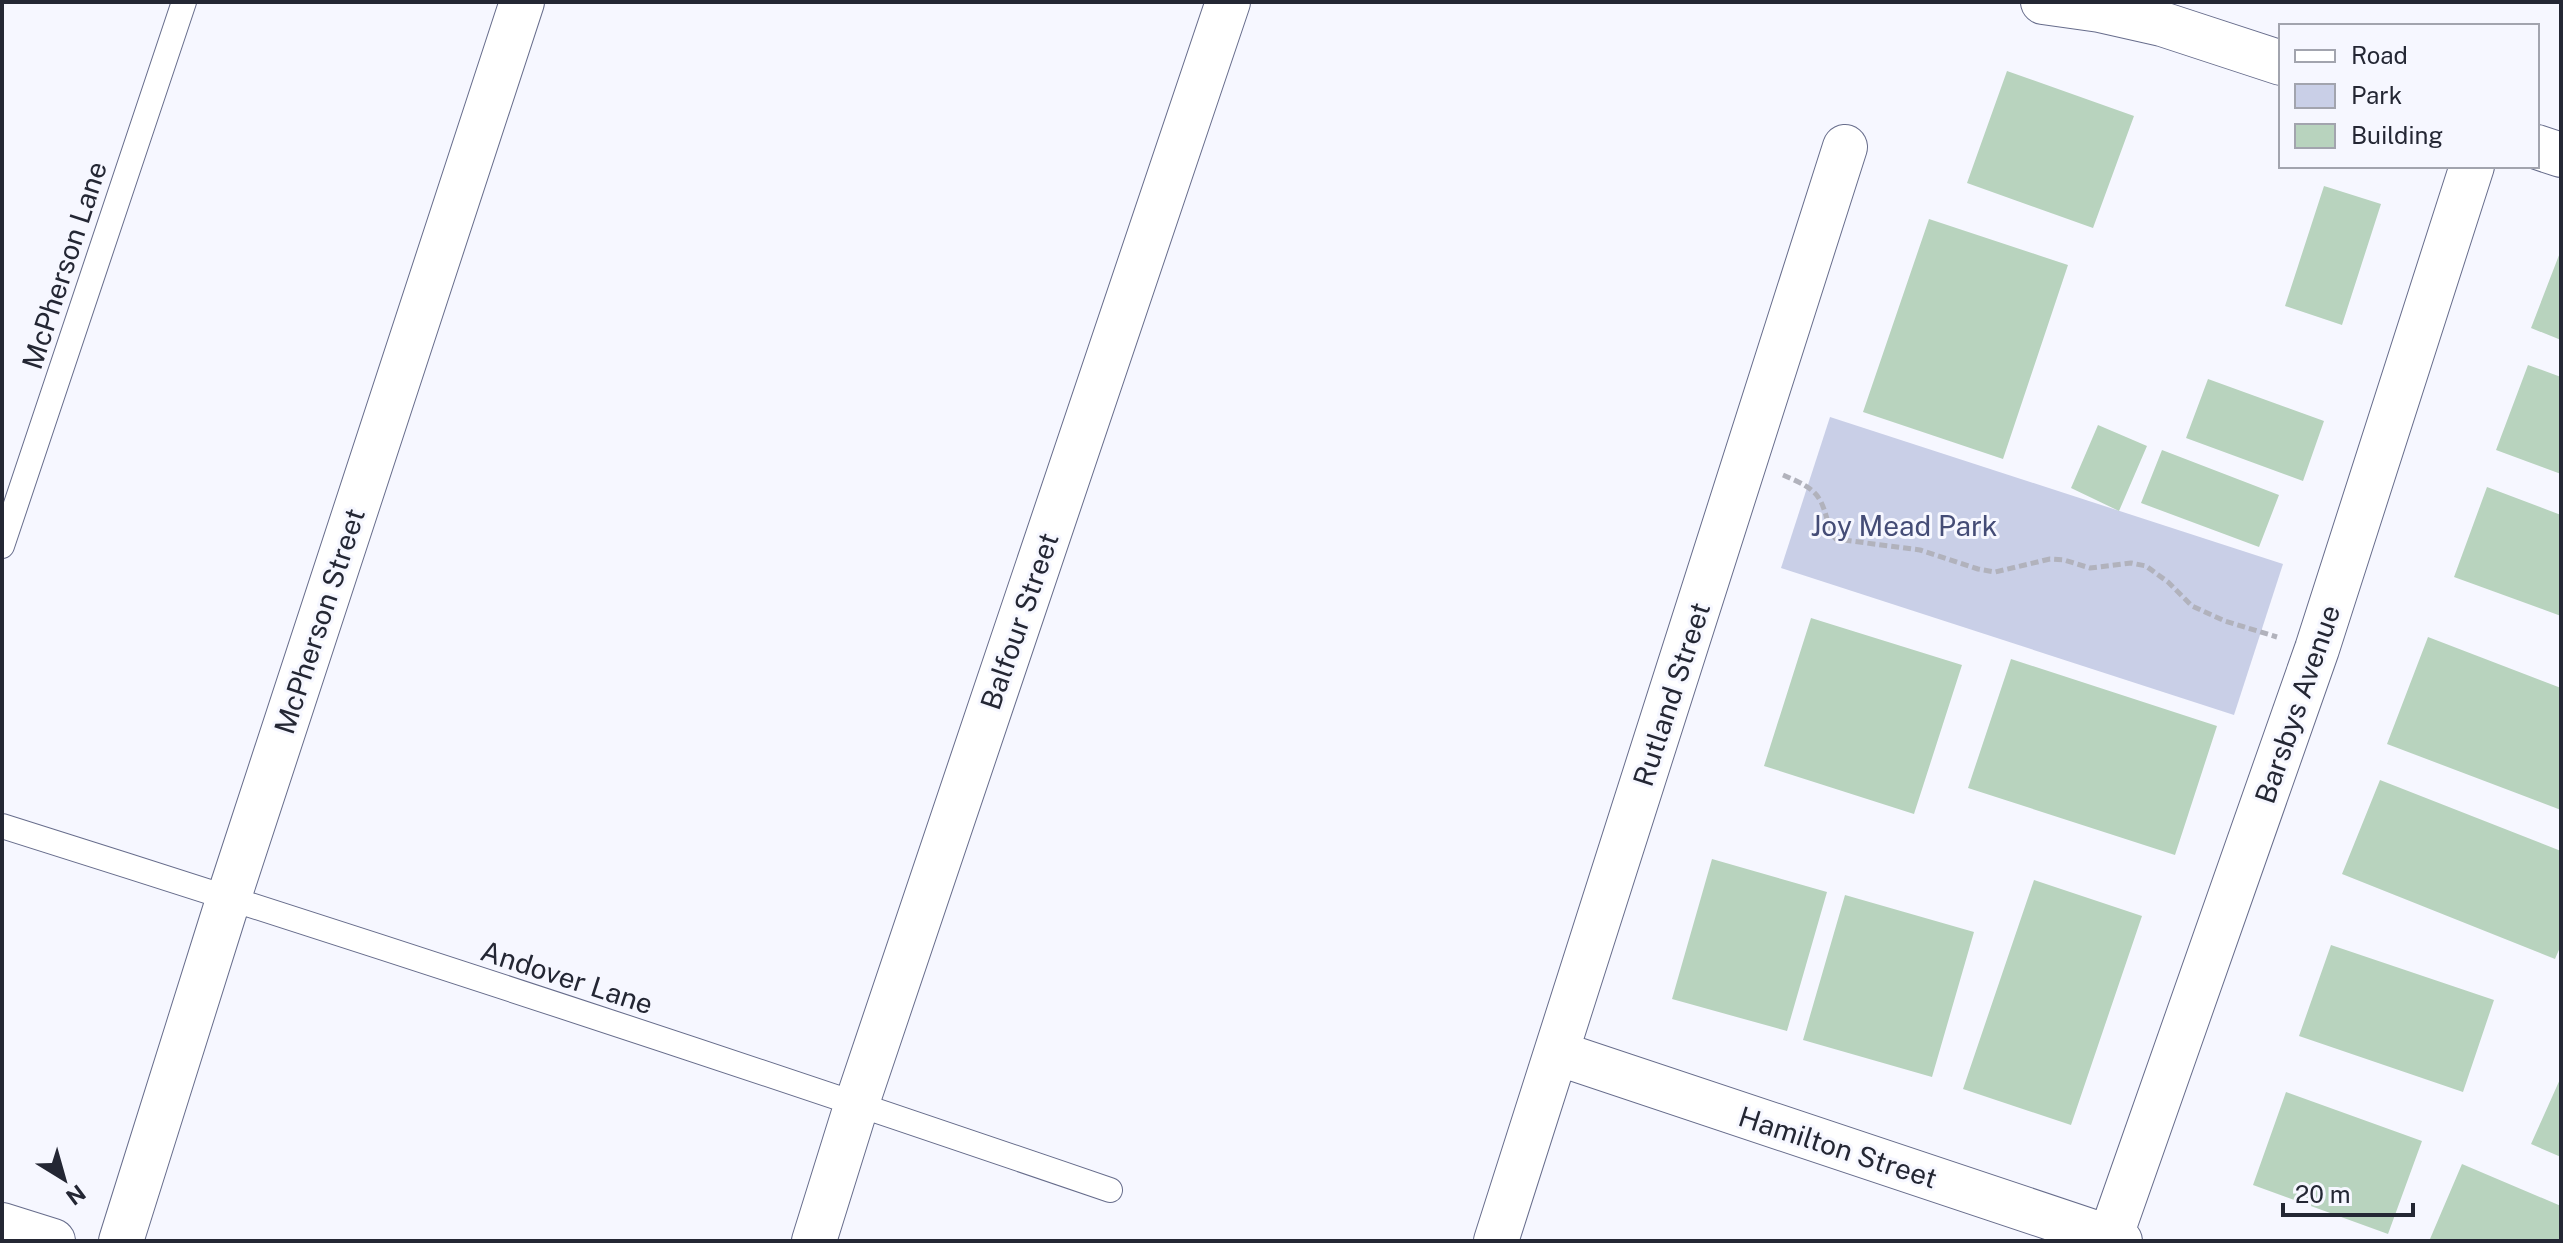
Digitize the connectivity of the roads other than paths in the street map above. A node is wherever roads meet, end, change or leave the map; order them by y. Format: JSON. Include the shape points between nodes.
{"nodes":[{"id":1,"x":184,"y":2,"type":"edge"},
{"id":2,"x":522,"y":2,"type":"edge"},
{"id":3,"x":1228,"y":2,"type":"edge"},
{"id":4,"x":2043,"y":2,"type":"edge"},
{"id":5,"x":2279,"y":62,"type":"edge"},
{"id":6,"x":1845,"y":147,"type":"dead end"},
{"id":7,"x":2539,"y":148,"type":"edge"},
{"id":8,"x":2561,"y":155,"type":"edge"},
{"id":9,"x":2471,"y":168,"type":"edge"},
{"id":10,"x":2,"y":546,"type":"edge"},
{"id":11,"x":2,"y":826,"type":"edge"},
{"id":12,"x":229,"y":897,"type":"junction"},
{"id":13,"x":1557,"y":1053,"type":"junction"},
{"id":14,"x":857,"y":1103,"type":"junction"},
{"id":15,"x":1110,"y":1190,"type":"dead end"},
{"id":16,"x":2,"y":1225,"type":"edge"},
{"id":17,"x":2115,"y":1239,"type":"edge"},
{"id":18,"x":53,"y":1241,"type":"edge"},
{"id":19,"x":121,"y":1241,"type":"edge"},
{"id":20,"x":814,"y":1241,"type":"edge"},
{"id":21,"x":1496,"y":1241,"type":"edge"}],
"edges":[{"from":1,"to":10,"type":"lane","name":"McPherson Lane"},
{"from":2,"to":12,"type":"street","name":"McPherson Street"},
{"from":3,"to":14,"type":"street","name":"Balfour Street"},
{"from":4,"to":5,"type":"street","via":[[2162,24]]},
{"from":6,"to":13,"type":"street","name":"Rutland Street"},
{"from":7,"to":8,"type":"street"},
{"from":9,"to":17,"type":"street","name":"Barsbys Avenue","via":[[2317,649]]},
{"from":11,"to":12,"type":"lane","name":"Andover Lane"},
{"from":12,"to":14,"type":"lane","name":"Andover Lane"},
{"from":12,"to":19,"type":"street","name":"McPherson Street"},
{"from":13,"to":17,"type":"street","name":"Hamilton Street"},
{"from":13,"to":21,"type":"street","name":"Rutland Street"},
{"from":14,"to":15,"type":"lane","name":"Andover Lane"},
{"from":14,"to":20,"type":"street","name":"Balfour Street"},
{"from":16,"to":18,"type":"street"}]}
